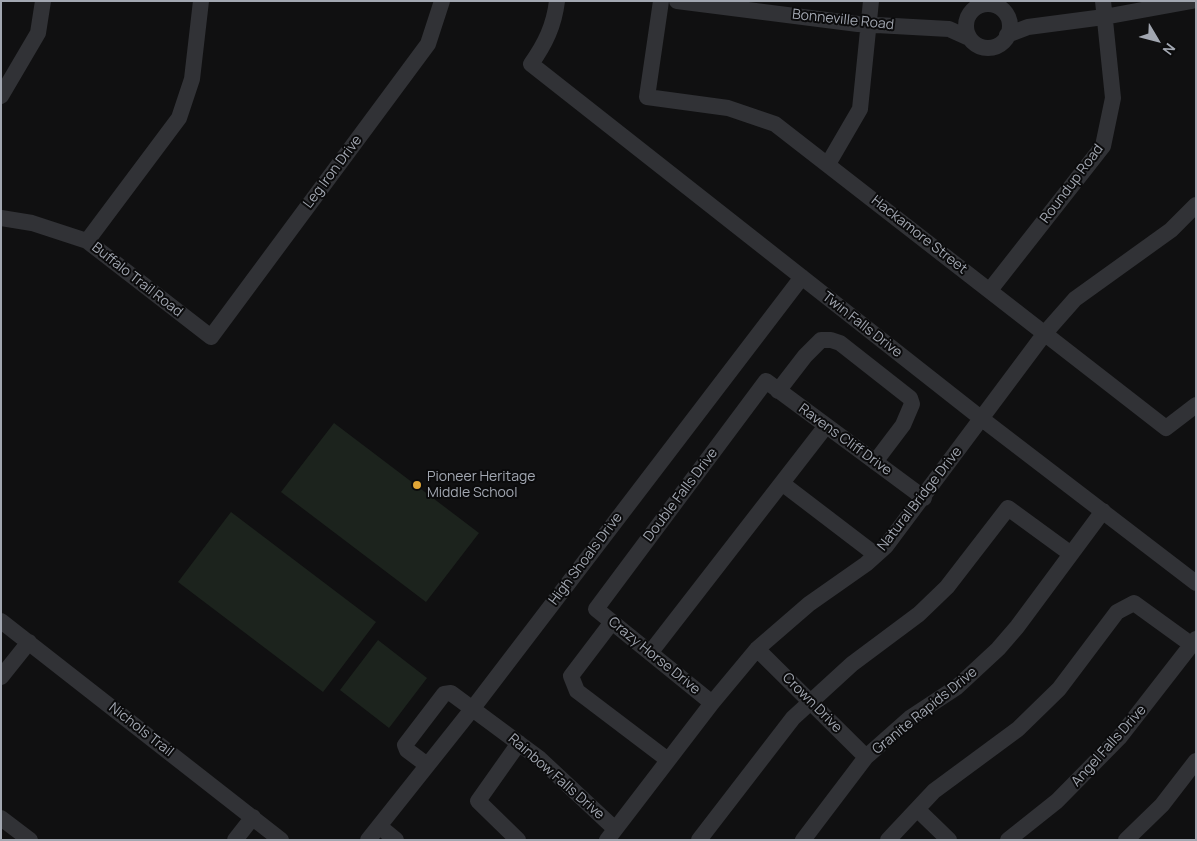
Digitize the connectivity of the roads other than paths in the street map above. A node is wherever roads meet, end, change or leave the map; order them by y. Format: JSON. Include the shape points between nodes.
{"nodes":[{"id":1,"x":43,"y":1,"type":"edge"},
{"id":2,"x":201,"y":1,"type":"edge"},
{"id":3,"x":442,"y":1,"type":"edge"},
{"id":4,"x":557,"y":1,"type":"edge"},
{"id":5,"x":661,"y":1,"type":"edge"},
{"id":6,"x":677,"y":1,"type":"edge"},
{"id":7,"x":870,"y":1,"type":"edge"},
{"id":8,"x":1192,"y":1,"type":"edge"},
{"id":9,"x":977,"y":4,"type":"edge"},
{"id":10,"x":1103,"y":9,"type":"edge"},
{"id":11,"x":1005,"y":18,"type":"edge"},
{"id":12,"x":869,"y":24,"type":"junction"},
{"id":13,"x":968,"y":30,"type":"junction"},
{"id":14,"x":1,"y":96,"type":"edge"},
{"id":15,"x":828,"y":164,"type":"junction"},
{"id":16,"x":1196,"y":205,"type":"edge"},
{"id":17,"x":1,"y":218,"type":"edge"},
{"id":18,"x":86,"y":241,"type":"junction"},
{"id":19,"x":802,"y":277,"type":"junction"},
{"id":20,"x":990,"y":290,"type":"junction"},
{"id":21,"x":1045,"y":332,"type":"junction"},
{"id":22,"x":211,"y":337,"type":"joint"},
{"id":23,"x":772,"y":386,"type":"junction"},
{"id":24,"x":1196,"y":405,"type":"edge"},
{"id":25,"x":982,"y":419,"type":"junction"},
{"id":26,"x":826,"y":426,"type":"junction"},
{"id":27,"x":875,"y":462,"type":"junction"},
{"id":28,"x":783,"y":484,"type":"junction"},
{"id":29,"x":924,"y":498,"type":"junction"},
{"id":30,"x":1103,"y":511,"type":"junction"},
{"id":31,"x":876,"y":554,"type":"junction"},
{"id":32,"x":1071,"y":554,"type":"junction"},
{"id":33,"x":1196,"y":583,"type":"edge"},
{"id":34,"x":596,"y":609,"type":"joint"},
{"id":35,"x":1,"y":621,"type":"edge"},
{"id":36,"x":612,"y":622,"type":"junction"},
{"id":37,"x":29,"y":642,"type":"junction"},
{"id":38,"x":1194,"y":642,"type":"edge"},
{"id":39,"x":757,"y":649,"type":"junction"},
{"id":40,"x":650,"y":653,"type":"junction"},
{"id":41,"x":1,"y":677,"type":"edge"},
{"id":42,"x":810,"y":701,"type":"junction"},
{"id":43,"x":712,"y":703,"type":"junction"},
{"id":44,"x":473,"y":708,"type":"junction"},
{"id":45,"x":519,"y":743,"type":"junction"},
{"id":46,"x":866,"y":758,"type":"junction"},
{"id":47,"x":668,"y":760,"type":"junction"},
{"id":48,"x":1196,"y":761,"type":"edge"},
{"id":49,"x":427,"y":765,"type":"junction"},
{"id":50,"x":917,"y":809,"type":"junction"},
{"id":51,"x":253,"y":817,"type":"junction"},
{"id":52,"x":1,"y":818,"type":"edge"},
{"id":53,"x":379,"y":826,"type":"junction"},
{"id":54,"x":611,"y":834,"type":"edge"},
{"id":55,"x":30,"y":840,"type":"edge"},
{"id":56,"x":235,"y":840,"type":"edge"},
{"id":57,"x":281,"y":840,"type":"edge"},
{"id":58,"x":368,"y":840,"type":"edge"},
{"id":59,"x":396,"y":840,"type":"edge"},
{"id":60,"x":518,"y":840,"type":"edge"},
{"id":61,"x":699,"y":840,"type":"edge"},
{"id":62,"x":803,"y":840,"type":"edge"},
{"id":63,"x":888,"y":840,"type":"edge"},
{"id":64,"x":948,"y":840,"type":"edge"},
{"id":65,"x":1008,"y":840,"type":"edge"},
{"id":66,"x":1126,"y":840,"type":"edge"}],
"edges":[{"from":1,"to":14,"type":"street","via":[[38,33]]},
{"from":2,"to":18,"type":"street","via":[[192,79],[179,118]]},
{"from":3,"to":22,"type":"street","name":"Leg Iron Drive","via":[[428,44]]},
{"from":4,"to":19,"type":"street","name":"Twin Falls Drive","via":[[553,26],[530,64]]},
{"from":5,"to":15,"type":"street","name":"Hackamore Street","via":[[647,97],[728,108],[775,124]]},
{"from":6,"to":12,"type":"street","name":"Bonneville Road"},
{"from":7,"to":12,"type":"street"},
{"from":8,"to":10,"type":"street"},
{"from":9,"to":11,"type":"street","via":[[993,5]]},
{"from":9,"to":13,"type":"street","via":[[970,13]]},
{"from":10,"to":11,"type":"street","via":[[1028,27]]},
{"from":10,"to":20,"type":"street","name":"Roundup Road","via":[[1113,98],[1103,146]]},
{"from":11,"to":13,"type":"street","via":[[998,45],[979,46]]},
{"from":12,"to":13,"type":"street","name":"Bonneville Road"},
{"from":12,"to":15,"type":"street","via":[[860,109]]},
{"from":15,"to":20,"type":"street","name":"Hackamore Street"},
{"from":16,"to":21,"type":"street","name":"Natural Bridge Drive","via":[[1171,230],[1075,299]]},
{"from":17,"to":18,"type":"street","name":"Buffalo Trail Road","via":[[32,223]]},
{"from":18,"to":22,"type":"street","name":"Buffalo Trail Road"},
{"from":19,"to":25,"type":"street","name":"Twin Falls Drive"},
{"from":19,"to":44,"type":"street","name":"High Shoals Drive"},
{"from":20,"to":21,"type":"street","name":"Hackamore Street"},
{"from":21,"to":24,"type":"street","name":"Hackamore Street","via":[[1166,428]]},
{"from":21,"to":25,"type":"street","name":"Natural Bridge Drive"},
{"from":23,"to":26,"type":"street","name":"Ravens Cliff Drive"},
{"from":23,"to":27,"type":"street","name":"Double Falls Drive","via":[[822,340],[840,343],[910,398],[912,404],[903,425]]},
{"from":23,"to":34,"type":"street","name":"Double Falls Drive"},
{"from":25,"to":29,"type":"street","name":"Natural Bridge Drive"},
{"from":25,"to":30,"type":"street","name":"Twin Falls Drive"},
{"from":26,"to":27,"type":"street","name":"Ravens Cliff Drive"},
{"from":26,"to":28,"type":"street"},
{"from":27,"to":29,"type":"street","name":"Ravens Cliff Drive"},
{"from":28,"to":31,"type":"street"},
{"from":28,"to":40,"type":"street"},
{"from":29,"to":31,"type":"street","name":"Natural Bridge Drive"},
{"from":30,"to":32,"type":"street","name":"Granite Rapids Drive"},
{"from":30,"to":33,"type":"street","name":"Twin Falls Drive"},
{"from":31,"to":39,"type":"street","name":"Natural Bridge Drive","via":[[809,604]]},
{"from":32,"to":42,"type":"street","via":[[1008,508],[947,587],[919,614],[852,664]]},
{"from":32,"to":46,"type":"street","name":"Granite Rapids Drive","via":[[998,649],[957,687],[910,718]]},
{"from":34,"to":36,"type":"street","name":"Crazy Horse Drive"},
{"from":35,"to":37,"type":"street","name":"Nichols Trail"},
{"from":36,"to":40,"type":"street","name":"Crazy Horse Drive"},
{"from":36,"to":47,"type":"street","via":[[571,676],[577,691]]},
{"from":37,"to":41,"type":"street"},
{"from":37,"to":51,"type":"street","name":"Nichols Trail"},
{"from":38,"to":50,"type":"street","via":[[1134,603],[1117,612],[1059,689],[1018,730],[934,791]]},
{"from":38,"to":65,"type":"street","name":"Angel Falls Drive","via":[[1119,738],[1057,801]]},
{"from":39,"to":42,"type":"street","name":"Crown Drive"},
{"from":39,"to":43,"type":"street","name":"Natural Bridge Drive"},
{"from":40,"to":43,"type":"street","name":"Crazy Horse Drive"},
{"from":42,"to":46,"type":"street","name":"Crown Drive"},
{"from":42,"to":61,"type":"street"},
{"from":43,"to":47,"type":"street","name":"Natural Bridge Drive"},
{"from":44,"to":45,"type":"street","name":"Rainbow Falls Drive"},
{"from":44,"to":49,"type":"street","name":"High Shoals Drive"},
{"from":44,"to":49,"type":"street","name":"Rainbow Falls Drive","via":[[452,693],[444,694],[405,746]]},
{"from":45,"to":54,"type":"street","name":"Rainbow Falls Drive","via":[[540,759]]},
{"from":45,"to":60,"type":"street","via":[[478,801]]},
{"from":46,"to":62,"type":"street","name":"Granite Rapids Drive"},
{"from":47,"to":54,"type":"street","name":"Natural Bridge Drive"},
{"from":48,"to":66,"type":"street","via":[[1162,805]]},
{"from":49,"to":53,"type":"street","name":"High Shoals Drive"},
{"from":50,"to":63,"type":"street"},
{"from":50,"to":64,"type":"street"},
{"from":51,"to":56,"type":"street"},
{"from":51,"to":57,"type":"street","name":"Nichols Trail"},
{"from":52,"to":55,"type":"street"},
{"from":53,"to":58,"type":"street","name":"High Shoals Drive"},
{"from":53,"to":59,"type":"street"}]}
